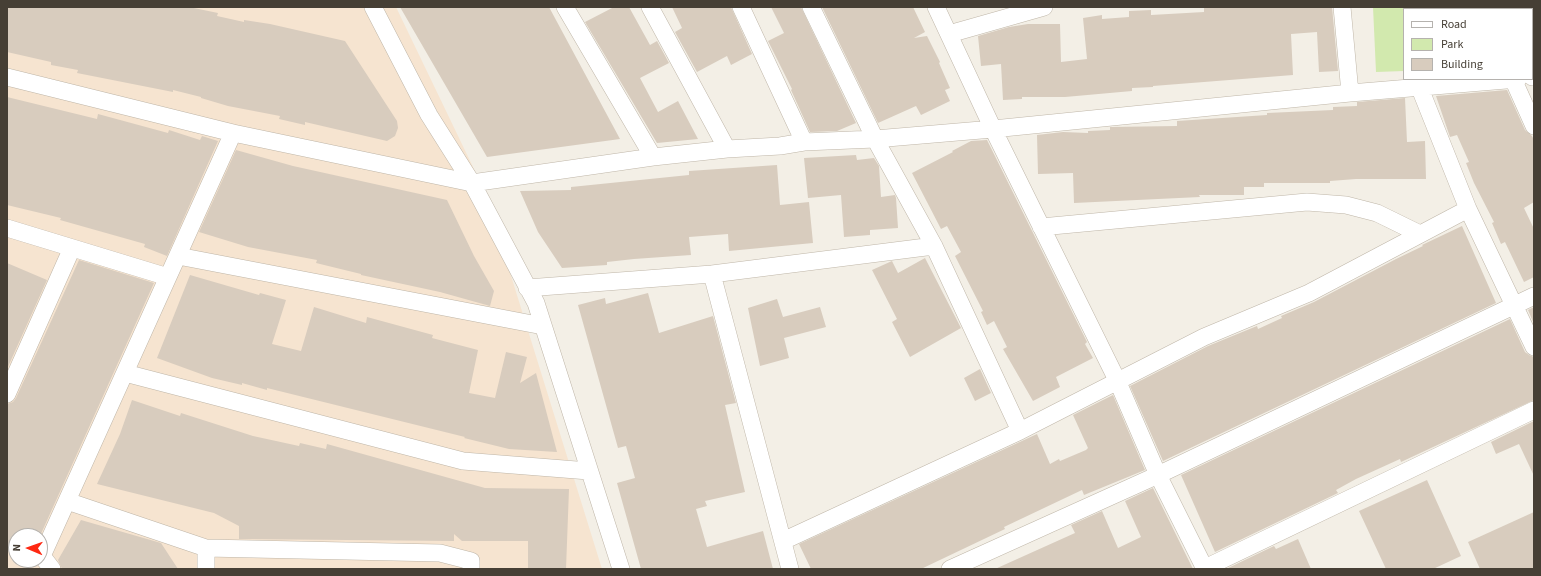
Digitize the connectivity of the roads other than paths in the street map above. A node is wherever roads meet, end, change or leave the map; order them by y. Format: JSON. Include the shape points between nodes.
{"nodes":[{"id":1,"x":372,"y":7,"type":"edge"},
{"id":2,"x":650,"y":7,"type":"edge"},
{"id":3,"x":741,"y":7,"type":"edge"},
{"id":4,"x":811,"y":7,"type":"edge"},
{"id":5,"x":936,"y":7,"type":"edge"},
{"id":6,"x":1044,"y":7,"type":"edge"},
{"id":7,"x":1342,"y":7,"type":"edge"},
{"id":8,"x":569,"y":8,"type":"edge"},
{"id":9,"x":949,"y":34,"type":"junction"},
{"id":10,"x":7,"y":77,"type":"edge"},
{"id":11,"x":1513,"y":80,"type":"edge"},
{"id":12,"x":1419,"y":86,"type":"junction"},
{"id":13,"x":1350,"y":93,"type":"junction"},
{"id":14,"x":1534,"y":126,"type":"edge"},
{"id":15,"x":993,"y":129,"type":"junction"},
{"id":16,"x":233,"y":133,"type":"junction"},
{"id":17,"x":875,"y":139,"type":"junction"},
{"id":18,"x":804,"y":142,"type":"junction"},
{"id":19,"x":727,"y":149,"type":"junction"},
{"id":20,"x":653,"y":157,"type":"junction"},
{"id":21,"x":472,"y":183,"type":"junction"},
{"id":22,"x":1468,"y":209,"type":"junction"},
{"id":23,"x":1042,"y":226,"type":"junction"},
{"id":24,"x":7,"y":228,"type":"edge"},
{"id":25,"x":1420,"y":234,"type":"junction"},
{"id":26,"x":934,"y":246,"type":"junction"},
{"id":27,"x":72,"y":248,"type":"junction"},
{"id":28,"x":178,"y":256,"type":"junction"},
{"id":29,"x":712,"y":274,"type":"junction"},
{"id":30,"x":168,"y":277,"type":"junction"},
{"id":31,"x":528,"y":288,"type":"junction"},
{"id":32,"x":1534,"y":296,"type":"edge"},
{"id":33,"x":1513,"y":305,"type":"junction"},
{"id":34,"x":543,"y":326,"type":"junction"},
{"id":35,"x":1534,"y":347,"type":"edge"},
{"id":36,"x":13,"y":364,"type":"edge"},
{"id":37,"x":125,"y":373,"type":"junction"},
{"id":38,"x":1118,"y":380,"type":"junction"},
{"id":39,"x":7,"y":394,"type":"edge"},
{"id":40,"x":1534,"y":410,"type":"edge"},
{"id":41,"x":1020,"y":431,"type":"junction"},
{"id":42,"x":589,"y":471,"type":"junction"},
{"id":43,"x":1158,"y":475,"type":"junction"},
{"id":44,"x":67,"y":501,"type":"junction"},
{"id":45,"x":783,"y":541,"type":"junction"},
{"id":46,"x":206,"y":548,"type":"junction"},
{"id":47,"x":52,"y":569,"type":"edge"},
{"id":48,"x":206,"y":569,"type":"edge"},
{"id":49,"x":471,"y":569,"type":"edge"},
{"id":50,"x":621,"y":569,"type":"edge"},
{"id":51,"x":790,"y":569,"type":"edge"},
{"id":52,"x":950,"y":569,"type":"edge"},
{"id":53,"x":1204,"y":569,"type":"edge"}],
"edges":[{"from":1,"to":21,"type":"street","via":[[429,115]]},
{"from":2,"to":19,"type":"street"},
{"from":3,"to":18,"type":"street"},
{"from":4,"to":17,"type":"street"},
{"from":5,"to":9,"type":"street"},
{"from":6,"to":9,"type":"street"},
{"from":7,"to":13,"type":"street"},
{"from":8,"to":20,"type":"street"},
{"from":9,"to":15,"type":"street"},
{"from":10,"to":16,"type":"street"},
{"from":11,"to":12,"type":"street"},
{"from":11,"to":14,"type":"street"},
{"from":12,"to":13,"type":"street"},
{"from":12,"to":22,"type":"street"},
{"from":13,"to":15,"type":"street"},
{"from":15,"to":17,"type":"street"},
{"from":15,"to":23,"type":"street"},
{"from":16,"to":21,"type":"street"},
{"from":16,"to":28,"type":"street"},
{"from":17,"to":18,"type":"street"},
{"from":17,"to":26,"type":"street"},
{"from":18,"to":19,"type":"street"},
{"from":19,"to":20,"type":"street"},
{"from":20,"to":21,"type":"street"},
{"from":21,"to":31,"type":"street"},
{"from":22,"to":25,"type":"street"},
{"from":22,"to":33,"type":"street"},
{"from":23,"to":25,"type":"street","via":[[1307,202],[1346,205],[1377,213]]},
{"from":23,"to":38,"type":"street"},
{"from":24,"to":27,"type":"street"},
{"from":25,"to":38,"type":"street","via":[[1309,293],[1204,337]]},
{"from":26,"to":29,"type":"street"},
{"from":26,"to":41,"type":"street"},
{"from":27,"to":30,"type":"street"},
{"from":27,"to":36,"type":"street"},
{"from":28,"to":30,"type":"street"},
{"from":28,"to":34,"type":"street"},
{"from":29,"to":31,"type":"street"},
{"from":29,"to":45,"type":"street"},
{"from":30,"to":37,"type":"street"},
{"from":31,"to":34,"type":"street"},
{"from":32,"to":33,"type":"street"},
{"from":33,"to":35,"type":"street"},
{"from":33,"to":43,"type":"street"},
{"from":34,"to":42,"type":"street"},
{"from":36,"to":39,"type":"street"},
{"from":37,"to":42,"type":"street","via":[[463,461]]},
{"from":37,"to":44,"type":"street"},
{"from":38,"to":41,"type":"street"},
{"from":38,"to":43,"type":"street"},
{"from":40,"to":53,"type":"street"},
{"from":41,"to":45,"type":"street"},
{"from":42,"to":50,"type":"street"},
{"from":43,"to":52,"type":"street"},
{"from":43,"to":53,"type":"street"},
{"from":44,"to":46,"type":"street"},
{"from":44,"to":47,"type":"street","via":[[42,556]]},
{"from":45,"to":51,"type":"street"},
{"from":46,"to":48,"type":"street"},
{"from":46,"to":49,"type":"street","via":[[440,553],[471,561]]}]}
